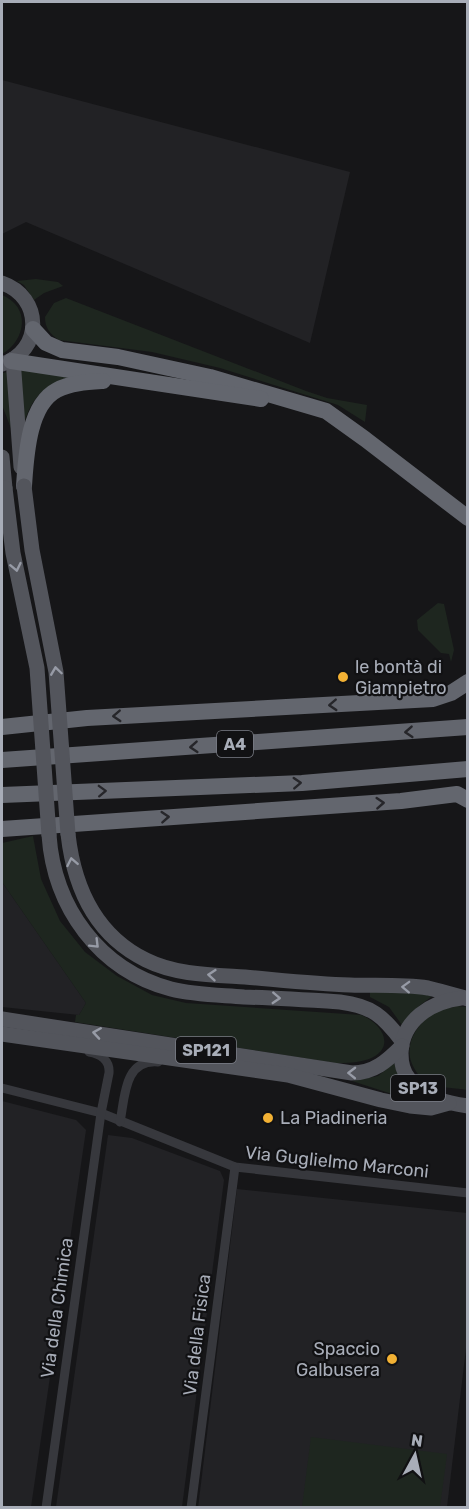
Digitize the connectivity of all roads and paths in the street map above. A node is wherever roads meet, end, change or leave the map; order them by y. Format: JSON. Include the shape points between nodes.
{"nodes":[{"id":1,"x":2,"y":284,"type":"edge"},
{"id":2,"x":33,"y":329,"type":"junction"},
{"id":3,"x":10,"y":361,"type":"edge"},
{"id":4,"x":137,"y":381,"type":"junction"},
{"id":5,"x":313,"y":406,"type":"junction"},
{"id":6,"x":2,"y":457,"type":"edge"},
{"id":7,"x":24,"y":486,"type":"junction"},
{"id":8,"x":463,"y":513,"type":"edge"},
{"id":9,"x":468,"y":526,"type":"edge"},
{"id":10,"x":468,"y":682,"type":"edge"},
{"id":11,"x":2,"y":727,"type":"edge"},
{"id":12,"x":468,"y":728,"type":"edge"},
{"id":13,"x":2,"y":760,"type":"edge"},
{"id":14,"x":468,"y":769,"type":"edge"},
{"id":15,"x":2,"y":795,"type":"edge"},
{"id":16,"x":468,"y":800,"type":"edge"},
{"id":17,"x":2,"y":829,"type":"edge"},
{"id":18,"x":466,"y":998,"type":"edge"},
{"id":19,"x":2,"y":1019,"type":"edge"},
{"id":20,"x":2,"y":1034,"type":"edge"},
{"id":21,"x":60,"y":1043,"type":"junction"},
{"id":22,"x":402,"y":1044,"type":"junction"},
{"id":23,"x":119,"y":1052,"type":"junction"},
{"id":24,"x":239,"y":1056,"type":"junction"},
{"id":25,"x":194,"y":1062,"type":"junction"},
{"id":26,"x":109,"y":1068,"type":"junction"},
{"id":27,"x":2,"y":1088,"type":"edge"},
{"id":28,"x":449,"y":1103,"type":"junction"},
{"id":29,"x":468,"y":1106,"type":"edge"},
{"id":30,"x":100,"y":1113,"type":"junction"},
{"id":31,"x":120,"y":1122,"type":"junction"},
{"id":32,"x":235,"y":1167,"type":"junction"},
{"id":33,"x":468,"y":1193,"type":"edge"},
{"id":34,"x":46,"y":1508,"type":"edge"},
{"id":35,"x":191,"y":1508,"type":"edge"}],
"edges":[{"from":1,"to":2,"type":"main road","via":[[26,301]]},
{"from":2,"to":3,"type":"main road","via":[[26,346]]},
{"from":2,"to":5,"type":"highway","via":[[46,343],[62,350],[152,364]]},
{"from":3,"to":4,"type":"highway"},
{"from":3,"to":7,"type":"main road"},
{"from":4,"to":5,"type":"highway"},
{"from":4,"to":7,"type":"highway","via":[[84,383],[50,395],[35,418],[26,454]]},
{"from":5,"to":8,"type":"highway","via":[[366,439]]},
{"from":6,"to":22,"type":"main road","one_way":true,"bridge":true,"via":[[13,553],[37,668],[49,835],[56,876],[75,920],[111,959],[136,975],[171,989],[356,1005],[382,1017]]},
{"from":18,"to":7,"type":"main road","one_way":true,"bridge":true,"via":[[417,987],[193,973],[136,955],[109,932],[92,911],[74,871],[58,681],[30,539]]},
{"from":8,"to":9,"type":"highway"},
{"from":10,"to":11,"type":"highway","one_way":true,"via":[[434,699],[87,718]]},
{"from":12,"to":13,"type":"highway","number":"A4","one_way":true},
{"from":15,"to":14,"type":"highway","one_way":true,"via":[[302,783]]},
{"from":17,"to":16,"type":"highway","one_way":true,"via":[[457,794]]},
{"from":18,"to":22,"type":"main road","via":[[443,1002],[423,1012],[410,1023]]},
{"from":24,"to":19,"type":"main road","number":"SP121","one_way":true},
{"from":20,"to":21,"type":"main road","number":"SP121"},
{"from":21,"to":23,"type":"main road","number":"SP121"},
{"from":21,"to":26,"type":"street","via":[[98,1054]]},
{"from":22,"to":24,"type":"main road","number":"SP121","one_way":true,"via":[[379,1067],[359,1073]]},
{"from":22,"to":28,"type":"main road","number":"SP13","via":[[402,1064],[408,1078],[428,1094]]},
{"from":23,"to":24,"type":"main road","via":[[137,1046],[225,1058]]},
{"from":23,"to":25,"type":"main road","number":"SP121"},
{"from":23,"to":26,"type":"street"},
{"from":25,"to":28,"type":"main road","number":"SP121","via":[[288,1075],[410,1106],[431,1108]]},
{"from":25,"to":31,"type":"street","via":[[151,1061],[136,1068],[128,1081]]},
{"from":26,"to":30,"type":"street","name":"Via della Chimica"},
{"from":27,"to":30,"type":"street","name":"Via Guglielmo Marconi"},
{"from":28,"to":29,"type":"main road","number":"SP13"},
{"from":30,"to":31,"type":"street","name":"Via Guglielmo Marconi"},
{"from":30,"to":34,"type":"street","name":"Via della Chimica"},
{"from":31,"to":32,"type":"street","name":"Via Guglielmo Marconi"},
{"from":32,"to":33,"type":"street","name":"Via Guglielmo Marconi"},
{"from":32,"to":35,"type":"street","name":"Via della Fisica"}]}
